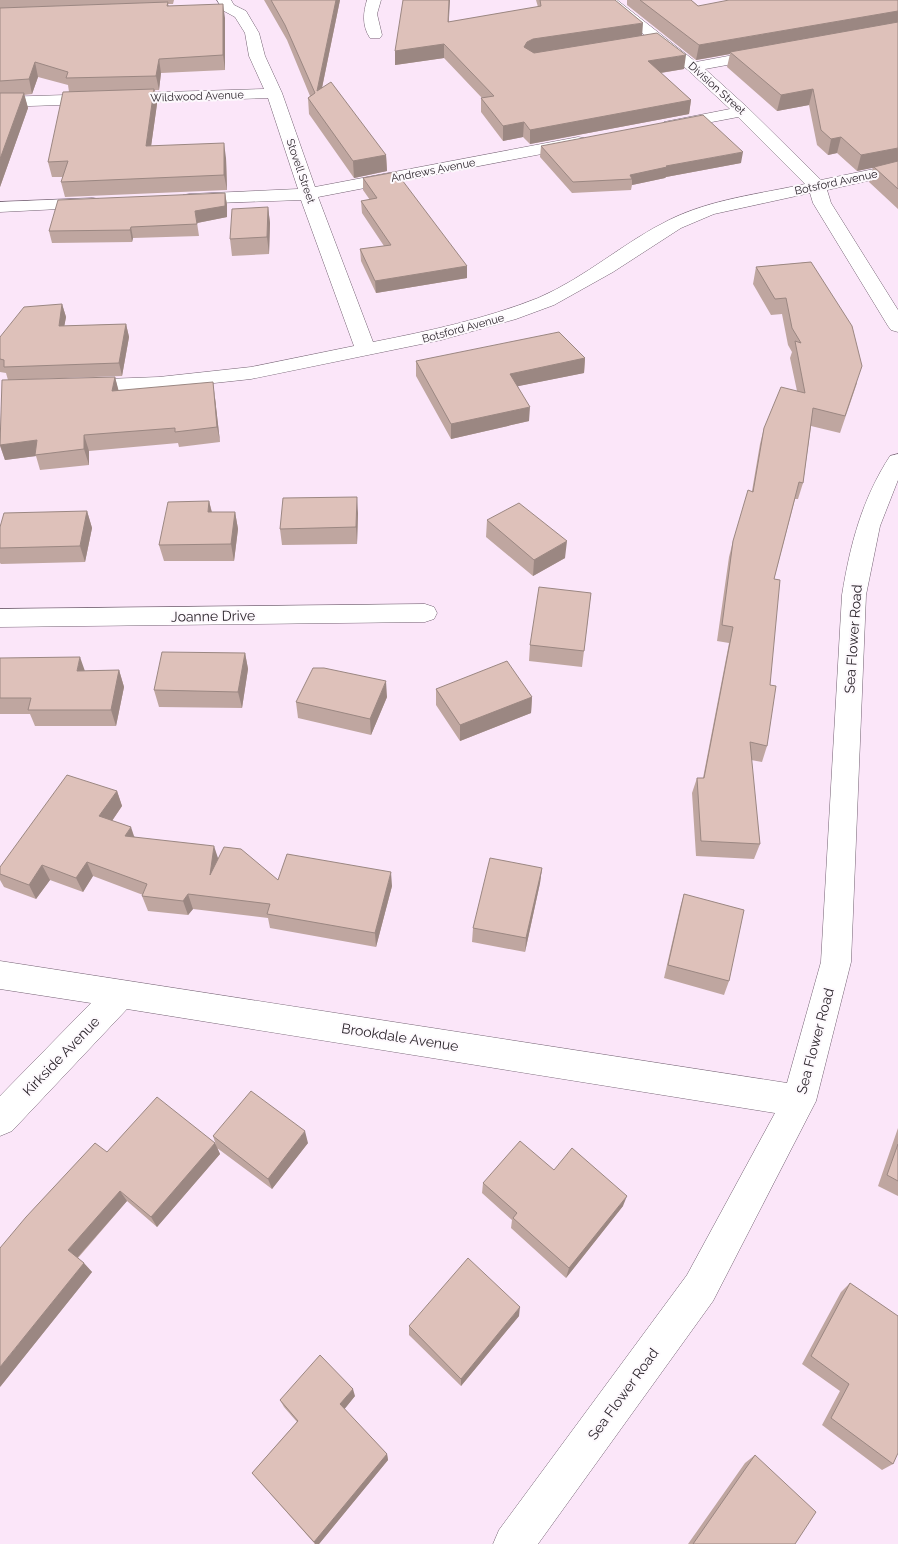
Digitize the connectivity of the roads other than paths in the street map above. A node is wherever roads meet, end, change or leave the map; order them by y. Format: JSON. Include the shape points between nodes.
{"nodes":[{"id":1,"x":374,"y":0,"type":"edge"},
{"id":2,"x":608,"y":0,"type":"edge"},
{"id":3,"x":220,"y":5,"type":"edge"},
{"id":4,"x":375,"y":35,"type":"dead end"},
{"id":5,"x":660,"y":40,"type":"junction"},
{"id":6,"x":641,"y":43,"type":"edge"},
{"id":7,"x":781,"y":51,"type":"edge"},
{"id":8,"x":694,"y":67,"type":"junction"},
{"id":9,"x":274,"y":93,"type":"junction"},
{"id":10,"x":0,"y":102,"type":"edge"},
{"id":11,"x":742,"y":111,"type":"junction"},
{"id":12,"x":656,"y":127,"type":"edge"},
{"id":13,"x":598,"y":138,"type":"edge"},
{"id":14,"x":898,"y":169,"type":"edge"},
{"id":15,"x":818,"y":186,"type":"junction"},
{"id":16,"x":308,"y":194,"type":"junction"},
{"id":17,"x":169,"y":200,"type":"edge"},
{"id":18,"x":109,"y":202,"type":"edge"},
{"id":19,"x":0,"y":207,"type":"edge"},
{"id":20,"x":898,"y":326,"type":"edge"},
{"id":21,"x":366,"y":351,"type":"junction"},
{"id":22,"x":60,"y":386,"type":"edge"},
{"id":23,"x":894,"y":473,"type":"edge"},
{"id":24,"x":425,"y":613,"type":"dead end"},
{"id":25,"x":0,"y":618,"type":"edge"},
{"id":26,"x":0,"y":975,"type":"edge"},
{"id":27,"x":122,"y":993,"type":"junction"},
{"id":28,"x":799,"y":1101,"type":"junction"},
{"id":29,"x":0,"y":1120,"type":"edge"},
{"id":30,"x":513,"y":1544,"type":"edge"}],
"edges":[{"from":1,"to":4,"type":"street","via":[[370,14]]},
{"from":2,"to":5,"type":"street","name":"Division Street"},
{"from":3,"to":9,"type":"street","name":"Stovell Street","via":[[241,14],[247,23],[257,56]]},
{"from":5,"to":6,"type":"street"},
{"from":5,"to":8,"type":"street","name":"Division Street"},
{"from":7,"to":8,"type":"street"},
{"from":8,"to":11,"type":"street","name":"Division Street"},
{"from":9,"to":10,"type":"street","name":"Wildwood Avenue"},
{"from":9,"to":16,"type":"street","name":"Stovell Street"},
{"from":11,"to":12,"type":"street"},
{"from":11,"to":15,"type":"street","name":"Division Street"},
{"from":13,"to":16,"type":"street","name":"Andrews Avenue"},
{"from":14,"to":15,"type":"street","name":"Botsford Avenue"},
{"from":15,"to":20,"type":"street","via":[[822,202]]},
{"from":15,"to":21,"type":"street","name":"Botsford Avenue","via":[[709,210],[675,224],[547,301],[509,315]]},
{"from":16,"to":17,"type":"street","name":"Andrews Avenue"},
{"from":16,"to":21,"type":"street","name":"Stovell Street"},
{"from":18,"to":19,"type":"street"},
{"from":21,"to":22,"type":"street","name":"Botsford Avenue","via":[[251,374],[159,383]]},
{"from":23,"to":28,"type":"street","name":"Sea Flower Road","via":[[872,514],[860,553],[854,595],[836,962]]},
{"from":24,"to":25,"type":"street","name":"Joanne Drive"},
{"from":26,"to":27,"type":"street","name":"Brookdale Avenue"},
{"from":27,"to":28,"type":"street","name":"Brookdale Avenue"},
{"from":27,"to":29,"type":"street","name":"Kirkside Avenue"},
{"from":28,"to":30,"type":"street","name":"Sea Flower Road","via":[[700,1288]]}]}
